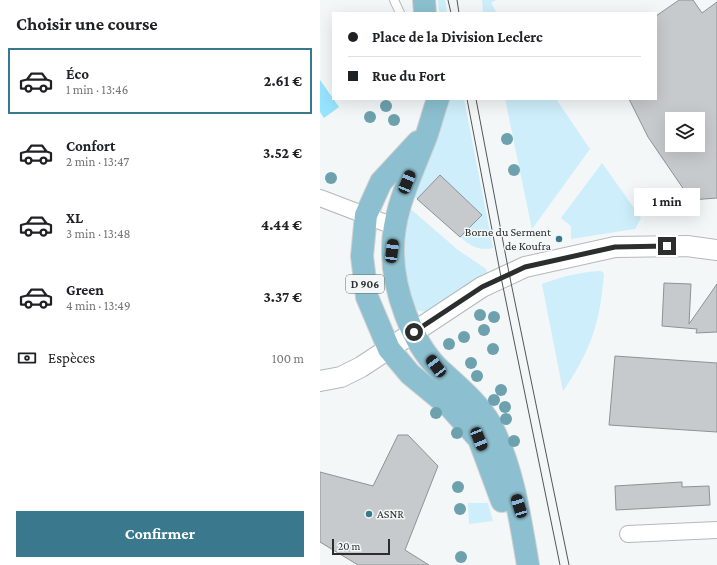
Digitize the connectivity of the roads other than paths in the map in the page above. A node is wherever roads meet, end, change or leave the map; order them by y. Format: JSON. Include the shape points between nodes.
{"nodes":[{"id":1,"x":394,"y":0,"type":"edge"},
{"id":2,"x":424,"y":0,"type":"edge"},
{"id":3,"x":400,"y":12,"type":"edge"},
{"id":4,"x":426,"y":12,"type":"edge"},
{"id":5,"x":438,"y":100,"type":"edge"},
{"id":6,"x":427,"y":133,"type":"junction"},
{"id":7,"x":320,"y":198,"type":"edge"},
{"id":8,"x":366,"y":215,"type":"junction"},
{"id":9,"x":396,"y":227,"type":"junction"},
{"id":10,"x":717,"y":250,"type":"edge"},
{"id":11,"x":414,"y":332,"type":"junction"},
{"id":12,"x":389,"y":349,"type":"junction"},
{"id":13,"x":320,"y":381,"type":"edge"},
{"id":14,"x":717,"y":530,"type":"edge"},
{"id":15,"x":628,"y":534,"type":"dead end"},
{"id":16,"x":519,"y":565,"type":"edge"},
{"id":17,"x":528,"y":565,"type":"edge"}],
"edges":[{"from":1,"to":3,"type":"lane"},
{"from":2,"to":4,"type":"main road"},
{"from":5,"to":6,"type":"main road","number":"D 906"},
{"from":6,"to":8,"type":"main road","number":"D 906","via":[[381,182]]},
{"from":6,"to":9,"type":"main road","number":"D 906","via":[[402,195]]},
{"from":7,"to":8,"type":"street"},
{"from":8,"to":9,"type":"street"},
{"from":8,"to":12,"type":"main road","number":"D 906","via":[[362,256],[366,297]]},
{"from":9,"to":11,"type":"main road","number":"D 906","via":[[392,251],[396,290]]},
{"from":10,"to":11,"type":"street","via":[[687,246],[615,247],[525,267],[501,277]]},
{"from":11,"to":12,"type":"street"},
{"from":11,"to":17,"type":"main road","number":"D 906","via":[[436,366],[468,396],[490,424],[504,457],[519,506]]},
{"from":12,"to":13,"type":"street","via":[[341,377]]},
{"from":12,"to":16,"type":"main road","number":"D 906","via":[[410,374],[450,407],[479,439],[500,490]]},
{"from":14,"to":15,"type":"street"}]}
